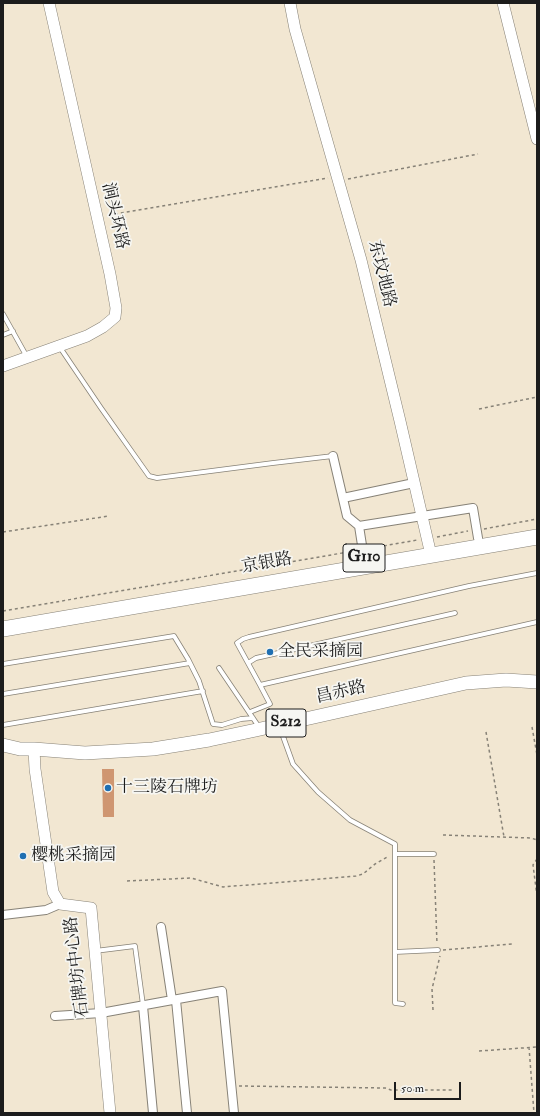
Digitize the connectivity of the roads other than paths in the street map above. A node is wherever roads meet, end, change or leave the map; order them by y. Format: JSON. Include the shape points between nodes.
{"nodes":[{"id":1,"x":49,"y":3,"type":"edge"},
{"id":2,"x":290,"y":3,"type":"edge"},
{"id":3,"x":503,"y":3,"type":"edge"},
{"id":4,"x":537,"y":139,"type":"edge"},
{"id":5,"x":3,"y":314,"type":"edge"},
{"id":6,"x":13,"y":331,"type":"junction"},
{"id":7,"x":3,"y":335,"type":"edge"},
{"id":8,"x":59,"y":346,"type":"junction"},
{"id":9,"x":27,"y":357,"type":"junction"},
{"id":10,"x":3,"y":366,"type":"edge"},
{"id":11,"x":333,"y":456,"type":"joint"},
{"id":12,"x":414,"y":483,"type":"junction"},
{"id":13,"x":343,"y":498,"type":"junction"},
{"id":14,"x":422,"y":516,"type":"junction"},
{"id":15,"x":359,"y":526,"type":"junction"},
{"id":16,"x":537,"y":528,"type":"edge"},
{"id":17,"x":537,"y":537,"type":"edge"},
{"id":18,"x":478,"y":538,"type":"junction"},
{"id":19,"x":430,"y":551,"type":"junction"},
{"id":20,"x":364,"y":558,"type":"junction"},
{"id":21,"x":537,"y":573,"type":"edge"},
{"id":22,"x":191,"y":588,"type":"junction"},
{"id":23,"x":163,"y":593,"type":"junction"},
{"id":24,"x":456,"y":612,"type":"dead end"},
{"id":25,"x":3,"y":619,"type":"edge"},
{"id":26,"x":537,"y":622,"type":"edge"},
{"id":27,"x":3,"y":629,"type":"edge"},
{"id":28,"x":190,"y":663,"type":"junction"},
{"id":29,"x":248,"y":663,"type":"junction"},
{"id":30,"x":3,"y":664,"type":"edge"},
{"id":31,"x":219,"y":668,"type":"dead end"},
{"id":32,"x":537,"y":682,"type":"edge"},
{"id":33,"x":260,"y":685,"type":"junction"},
{"id":34,"x":203,"y":691,"type":"junction"},
{"id":35,"x":3,"y":694,"type":"edge"},
{"id":36,"x":250,"y":712,"type":"junction"},
{"id":37,"x":3,"y":724,"type":"edge"},
{"id":38,"x":257,"y":724,"type":"junction"},
{"id":39,"x":279,"y":725,"type":"junction"},
{"id":40,"x":3,"y":739,"type":"edge"},
{"id":41,"x":3,"y":745,"type":"edge"},
{"id":42,"x":34,"y":749,"type":"junction"},
{"id":43,"x":395,"y":854,"type":"junction"},
{"id":44,"x":434,"y":854,"type":"road end"},
{"id":45,"x":60,"y":904,"type":"junction"},
{"id":46,"x":3,"y":915,"type":"edge"},
{"id":47,"x":161,"y":926,"type":"dead end"},
{"id":48,"x":440,"y":950,"type":"road end"},
{"id":49,"x":95,"y":951,"type":"junction"},
{"id":50,"x":395,"y":952,"type":"junction"},
{"id":51,"x":174,"y":1000,"type":"junction"},
{"id":52,"x":403,"y":1004,"type":"dead end"},
{"id":53,"x":143,"y":1006,"type":"junction"},
{"id":54,"x":101,"y":1013,"type":"junction"},
{"id":55,"x":55,"y":1016,"type":"dead end"},
{"id":56,"x":110,"y":1113,"type":"edge"},
{"id":57,"x":153,"y":1113,"type":"edge"},
{"id":58,"x":187,"y":1113,"type":"edge"},
{"id":59,"x":234,"y":1113,"type":"edge"}],
"edges":[{"from":1,"to":8,"type":"street","name":"涧头环路","via":[[116,308],[115,317],[103,327]]},
{"from":2,"to":12,"type":"street","name":"东坟地路","via":[[361,260]]},
{"from":3,"to":4,"type":"street"},
{"from":5,"to":6,"type":"lane"},
{"from":6,"to":7,"type":"lane"},
{"from":6,"to":9,"type":"lane"},
{"from":8,"to":9,"type":"street","name":"涧头环路"},
{"from":8,"to":11,"type":"lane","via":[[149,476],[156,478]]},
{"from":9,"to":10,"type":"street","name":"涧头环路"},
{"from":11,"to":13,"type":"street"},
{"from":12,"to":13,"type":"street"},
{"from":12,"to":14,"type":"street","name":"东坟地路"},
{"from":13,"to":15,"type":"street","via":[[347,516]]},
{"from":14,"to":15,"type":"street"},
{"from":14,"to":18,"type":"street","via":[[474,508]]},
{"from":14,"to":19,"type":"street","name":"东坟地路"},
{"from":15,"to":20,"type":"street"},
{"from":16,"to":18,"type":"highway","name":"京银路","number":"G110"},
{"from":17,"to":19,"type":"highway","name":"京银路","number":"G110"},
{"from":18,"to":19,"type":"highway","name":"京银路","number":"G110"},
{"from":19,"to":20,"type":"highway","name":"京银路","number":"G110"},
{"from":19,"to":22,"type":"highway","name":"京银路","number":"G110"},
{"from":20,"to":22,"type":"highway","name":"京银路","number":"G110"},
{"from":21,"to":29,"type":"lane","via":[[468,586],[249,637],[237,643]]},
{"from":22,"to":23,"type":"highway","name":"京银路","number":"G110"},
{"from":23,"to":25,"type":"highway","name":"京银路","number":"G110"},
{"from":23,"to":27,"type":"highway","name":"京银路","number":"G110"},
{"from":24,"to":29,"type":"lane","via":[[256,658]]},
{"from":26,"to":33,"type":"lane"},
{"from":28,"to":30,"type":"lane","via":[[174,636]]},
{"from":28,"to":34,"type":"lane"},
{"from":28,"to":35,"type":"lane"},
{"from":29,"to":33,"type":"lane"},
{"from":31,"to":36,"type":"lane"},
{"from":32,"to":39,"type":"main road","name":"昌赤路","number":"S212","via":[[506,680],[466,683]]},
{"from":33,"to":36,"type":"lane","via":[[270,704]]},
{"from":34,"to":37,"type":"lane"},
{"from":34,"to":38,"type":"lane","via":[[213,724],[222,725],[241,719]]},
{"from":36,"to":38,"type":"lane"},
{"from":38,"to":39,"type":"main road","name":"昌赤路","number":"S212"},
{"from":38,"to":42,"type":"main road","name":"昌赤路","number":"S212","via":[[209,740],[153,749],[85,753]]},
{"from":39,"to":43,"type":"lane","via":[[293,764],[318,792],[350,820],[395,844]]},
{"from":40,"to":42,"type":"main road","name":"昌赤路","number":"S212"},
{"from":41,"to":42,"type":"main road","name":"昌赤路","number":"S212"},
{"from":42,"to":45,"type":"street","name":"石牌坊中心路","via":[[53,892]]},
{"from":43,"to":44,"type":"lane"},
{"from":43,"to":50,"type":"lane"},
{"from":45,"to":46,"type":"street","via":[[46,910]]},
{"from":45,"to":49,"type":"street","name":"石牌坊中心路","via":[[91,908]]},
{"from":47,"to":51,"type":"street"},
{"from":48,"to":50,"type":"lane"},
{"from":49,"to":53,"type":"lane","via":[[135,946]]},
{"from":49,"to":54,"type":"street","name":"石牌坊中心路"},
{"from":50,"to":52,"type":"lane","via":[[395,1003]]},
{"from":51,"to":53,"type":"street"},
{"from":51,"to":58,"type":"street"},
{"from":51,"to":59,"type":"street","via":[[222,991]]},
{"from":53,"to":54,"type":"street"},
{"from":53,"to":57,"type":"street"},
{"from":54,"to":55,"type":"street"},
{"from":54,"to":56,"type":"street","name":"石牌坊中心路"}]}
